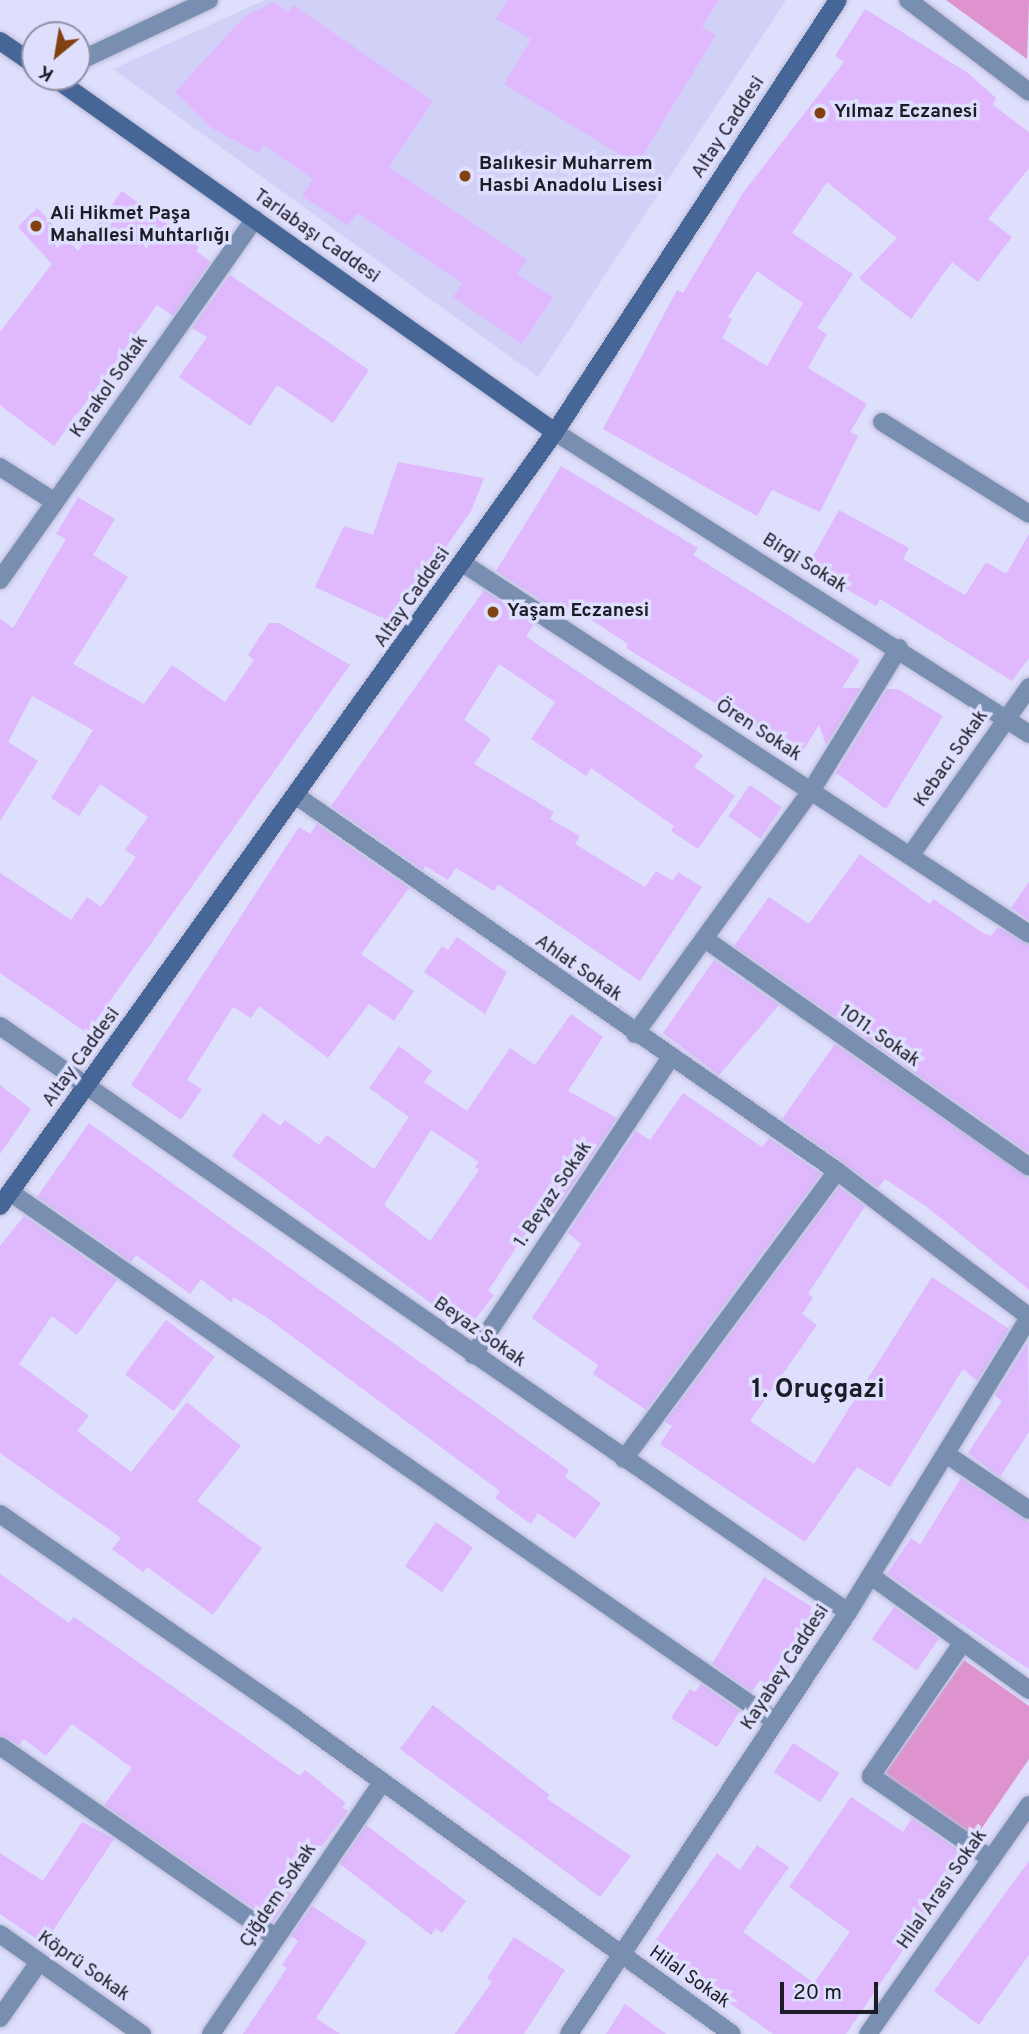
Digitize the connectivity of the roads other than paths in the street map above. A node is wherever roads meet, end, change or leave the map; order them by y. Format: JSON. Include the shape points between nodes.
{"nodes":[{"id":1,"x":209,"y":0,"type":"edge"},
{"id":2,"x":838,"y":0,"type":"edge"},
{"id":3,"x":908,"y":0,"type":"edge"},
{"id":4,"x":0,"y":41,"type":"edge"},
{"id":5,"x":21,"y":55,"type":"edge"},
{"id":6,"x":91,"y":55,"type":"edge"},
{"id":7,"x":73,"y":91,"type":"edge"},
{"id":8,"x":1029,"y":92,"type":"edge"},
{"id":9,"x":254,"y":219,"type":"junction"},
{"id":10,"x":882,"y":422,"type":"dead end"},
{"id":11,"x":555,"y":432,"type":"junction"},
{"id":12,"x":0,"y":467,"type":"edge"},
{"id":13,"x":55,"y":502,"type":"junction"},
{"id":14,"x":1029,"y":514,"type":"edge"},
{"id":15,"x":464,"y":564,"type":"junction"},
{"id":16,"x":0,"y":580,"type":"edge"},
{"id":17,"x":899,"y":648,"type":"junction"},
{"id":18,"x":1029,"y":687,"type":"edge"},
{"id":19,"x":1006,"y":719,"type":"junction"},
{"id":20,"x":1029,"y":734,"type":"edge"},
{"id":21,"x":811,"y":791,"type":"junction"},
{"id":22,"x":298,"y":797,"type":"junction"},
{"id":23,"x":910,"y":856,"type":"junction"},
{"id":24,"x":1029,"y":934,"type":"edge"},
{"id":25,"x":705,"y":939,"type":"junction"},
{"id":26,"x":0,"y":1026,"type":"edge"},
{"id":27,"x":635,"y":1034,"type":"junction"},
{"id":28,"x":670,"y":1059,"type":"junction"},
{"id":29,"x":88,"y":1086,"type":"junction"},
{"id":30,"x":1029,"y":1167,"type":"edge"},
{"id":31,"x":837,"y":1171,"type":"junction"},
{"id":32,"x":5,"y":1199,"type":"edge"},
{"id":33,"x":1029,"y":1317,"type":"edge"},
{"id":34,"x":473,"y":1355,"type":"junction"},
{"id":35,"x":946,"y":1454,"type":"junction"},
{"id":36,"x":624,"y":1458,"type":"junction"},
{"id":37,"x":1029,"y":1510,"type":"edge"},
{"id":38,"x":0,"y":1514,"type":"edge"},
{"id":39,"x":870,"y":1576,"type":"junction"},
{"id":40,"x":848,"y":1612,"type":"junction"},
{"id":41,"x":963,"y":1642,"type":"junction"},
{"id":42,"x":1029,"y":1690,"type":"edge"},
{"id":43,"x":776,"y":1722,"type":"junction"},
{"id":44,"x":0,"y":1746,"type":"edge"},
{"id":45,"x":382,"y":1782,"type":"junction"},
{"id":46,"x":1029,"y":1805,"type":"edge"},
{"id":47,"x":991,"y":1859,"type":"junction"},
{"id":48,"x":0,"y":1934,"type":"edge"},
{"id":49,"x":276,"y":1938,"type":"junction"},
{"id":50,"x":622,"y":1957,"type":"junction"},
{"id":51,"x":39,"y":1962,"type":"junction"},
{"id":52,"x":0,"y":2018,"type":"edge"},
{"id":53,"x":142,"y":2034,"type":"edge"},
{"id":54,"x":211,"y":2034,"type":"edge"},
{"id":55,"x":569,"y":2034,"type":"edge"},
{"id":56,"x":732,"y":2034,"type":"edge"},
{"id":57,"x":868,"y":2034,"type":"edge"}],
"edges":[{"from":1,"to":6,"type":"street"},
{"from":2,"to":11,"type":"main road","name":"Altay Caddesi"},
{"from":3,"to":8,"type":"street"},
{"from":4,"to":5,"type":"main road"},
{"from":7,"to":9,"type":"main road","name":"Tarlabaşı Caddesi"},
{"from":9,"to":11,"type":"main road","name":"Tarlabaşı Caddesi"},
{"from":9,"to":13,"type":"street","name":"Karakol Sokak"},
{"from":10,"to":14,"type":"street"},
{"from":11,"to":15,"type":"main road","name":"Altay Caddesi"},
{"from":11,"to":17,"type":"street","name":"Birgi Sokak"},
{"from":12,"to":13,"type":"street"},
{"from":13,"to":16,"type":"street","name":"Karakol Sokak"},
{"from":15,"to":21,"type":"street","name":"Ören Sokak"},
{"from":15,"to":22,"type":"main road","name":"Altay Caddesi"},
{"from":17,"to":19,"type":"street","name":"Birgi Sokak"},
{"from":17,"to":21,"type":"street"},
{"from":18,"to":19,"type":"street","name":"Kebacı Sokak"},
{"from":19,"to":20,"type":"street","name":"Birgi Sokak"},
{"from":19,"to":23,"type":"street","name":"Kebacı Sokak"},
{"from":21,"to":23,"type":"street","name":"Ören Sokak"},
{"from":21,"to":25,"type":"street"},
{"from":22,"to":27,"type":"street","name":"Ahlat Sokak"},
{"from":22,"to":29,"type":"main road","name":"Altay Caddesi"},
{"from":23,"to":24,"type":"street","name":"Ören Sokak"},
{"from":25,"to":27,"type":"street"},
{"from":25,"to":30,"type":"street","name":"1011. Sokak"},
{"from":26,"to":29,"type":"street","name":"Beyaz Sokak"},
{"from":27,"to":28,"type":"street","name":"Ahlat Sokak"},
{"from":28,"to":31,"type":"street","name":"Ahlat Sokak"},
{"from":28,"to":34,"type":"street","name":"1. Beyaz Sokak"},
{"from":29,"to":32,"type":"main road","name":"Altay Caddesi"},
{"from":29,"to":34,"type":"street","name":"Beyaz Sokak"},
{"from":31,"to":33,"type":"street","name":"Ahlat Sokak"},
{"from":31,"to":36,"type":"street"},
{"from":32,"to":43,"type":"street"},
{"from":33,"to":35,"type":"street","name":"Kayabey Caddesi"},
{"from":34,"to":36,"type":"street","name":"Beyaz Sokak"},
{"from":35,"to":37,"type":"street"},
{"from":35,"to":39,"type":"street","name":"Kayabey Caddesi"},
{"from":36,"to":40,"type":"street","name":"Beyaz Sokak"},
{"from":38,"to":45,"type":"street","name":"Hilal Sokak"},
{"from":39,"to":40,"type":"street","name":"Kayabey Caddesi"},
{"from":39,"to":41,"type":"street"},
{"from":40,"to":43,"type":"street","name":"Kayabey Caddesi"},
{"from":41,"to":42,"type":"street"},
{"from":41,"to":47,"type":"street","via":[[871,1776]]},
{"from":43,"to":50,"type":"street","name":"Kayabey Caddesi"},
{"from":44,"to":49,"type":"street"},
{"from":45,"to":49,"type":"street","name":"Çiğdem Sokak"},
{"from":45,"to":50,"type":"street","name":"Hilal Sokak"},
{"from":46,"to":47,"type":"street","name":"Hilal Arası Sokak"},
{"from":47,"to":57,"type":"street","name":"Hilal Arası Sokak"},
{"from":48,"to":51,"type":"street","name":"Köprü Sokak"},
{"from":49,"to":54,"type":"street","name":"Çiğdem Sokak"},
{"from":50,"to":55,"type":"street","name":"Kayabey Caddesi"},
{"from":50,"to":56,"type":"street","name":"Hilal Sokak"},
{"from":51,"to":52,"type":"street"},
{"from":51,"to":53,"type":"street","name":"Köprü Sokak"}]}
